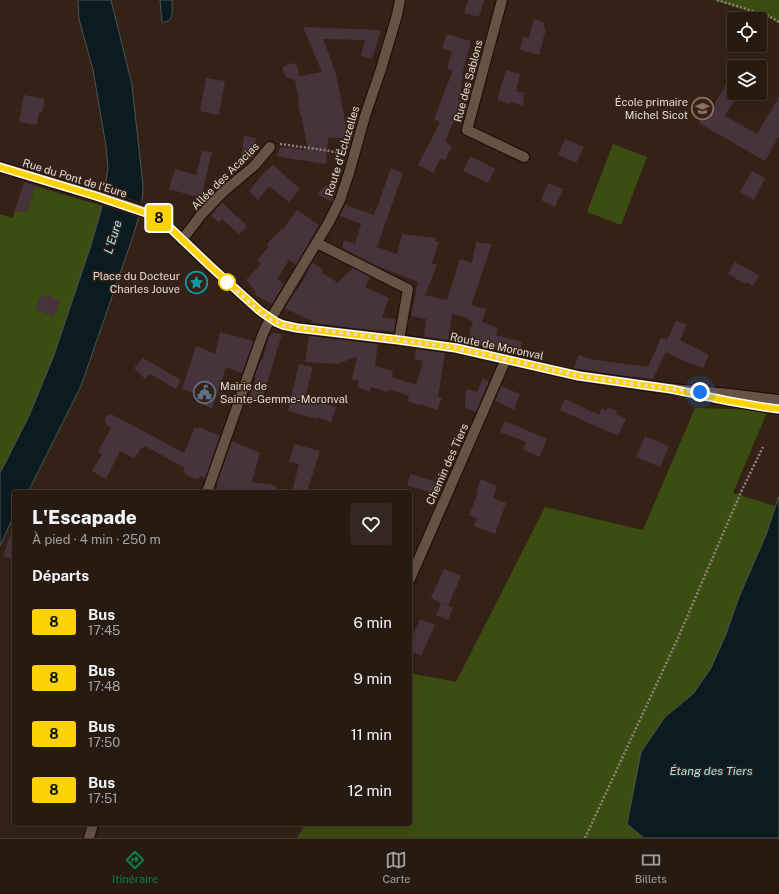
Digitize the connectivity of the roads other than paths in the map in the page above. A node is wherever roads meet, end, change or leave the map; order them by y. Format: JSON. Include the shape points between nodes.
{"nodes":[{"id":1,"x":400,"y":0,"type":"edge"},
{"id":2,"x":502,"y":0,"type":"edge"},
{"id":3,"x":270,"y":147,"type":"road end"},
{"id":4,"x":524,"y":157,"type":"dead end"},
{"id":5,"x":0,"y":167,"type":"edge"},
{"id":6,"x":182,"y":240,"type":"junction"},
{"id":7,"x":316,"y":244,"type":"junction"},
{"id":8,"x":271,"y":319,"type":"junction"},
{"id":9,"x":399,"y":340,"type":"junction"},
{"id":10,"x":506,"y":359,"type":"junction"},
{"id":11,"x":671,"y":389,"type":"junction"},
{"id":12,"x":779,"y":400,"type":"edge"},
{"id":13,"x":779,"y":409,"type":"edge"},
{"id":14,"x":208,"y":490,"type":"edge"},
{"id":15,"x":412,"y":573,"type":"edge"},
{"id":16,"x":93,"y":826,"type":"edge"},
{"id":17,"x":89,"y":838,"type":"edge"}],
"edges":[{"from":1,"to":7,"type":"street","name":"Route d'Écluzelles","via":[[345,187],[335,212]]},
{"from":2,"to":4,"type":"street","name":"Rue des Sablons","via":[[467,130]]},
{"from":3,"to":6,"type":"street","name":"Allée des Acacias","via":[[254,166],[201,215]]},
{"from":5,"to":6,"type":"street","name":"Rue du Pont de l'Eure","via":[[151,214]]},
{"from":6,"to":8,"type":"street","name":"Rue du Pont de l'Eure"},
{"from":7,"to":8,"type":"street","name":"Route d'Écluzelles"},
{"from":7,"to":9,"type":"street","via":[[408,289]]},
{"from":8,"to":9,"type":"street","name":"Route de Moronval","via":[[292,327]]},
{"from":8,"to":14,"type":"street","name":"Route d'Écluzelles","via":[[258,345]]},
{"from":9,"to":10,"type":"street","name":"Route de Moronval","via":[[456,348]]},
{"from":10,"to":11,"type":"street","name":"Route de Moronval","via":[[579,376]]},
{"from":10,"to":15,"type":"street","name":"Chemin des Tiers"},
{"from":11,"to":12,"type":"street","name":"Route de Moronval"},
{"from":11,"to":13,"type":"street","name":"Route de Moronval"},
{"from":16,"to":17,"type":"street"}]}
